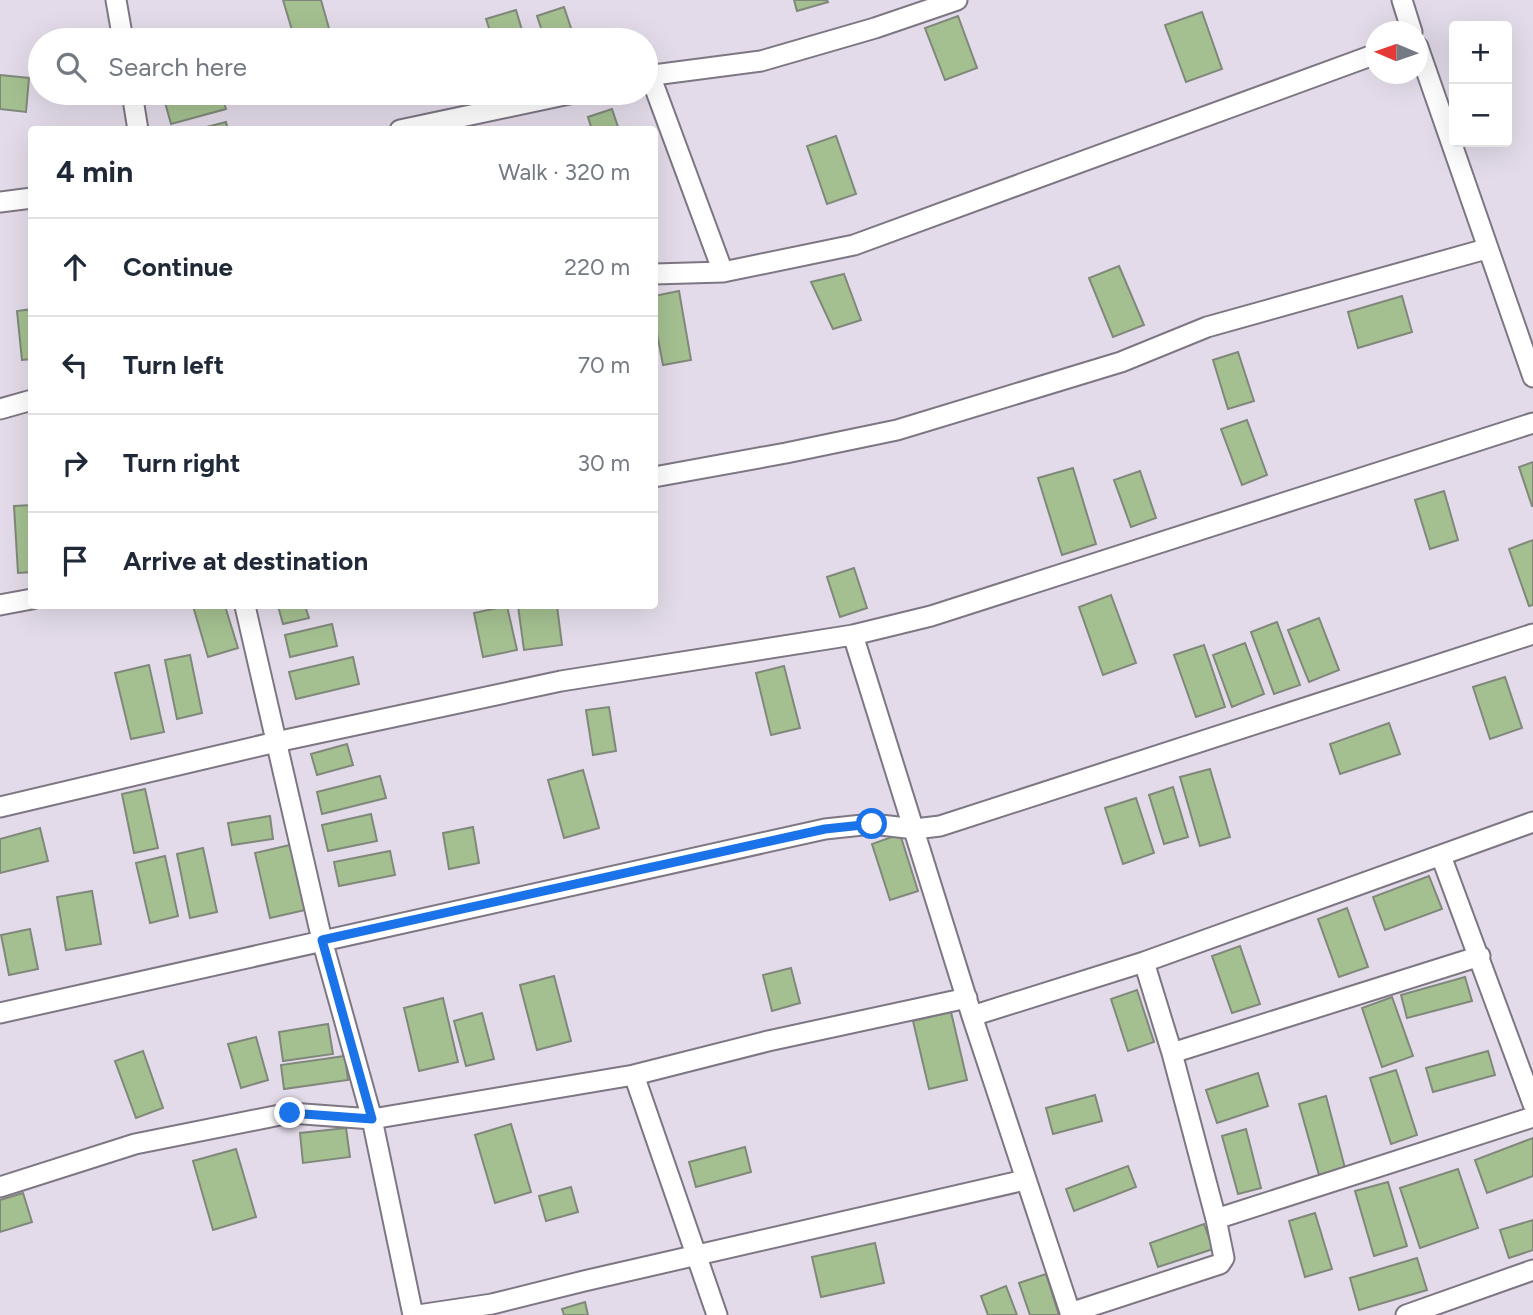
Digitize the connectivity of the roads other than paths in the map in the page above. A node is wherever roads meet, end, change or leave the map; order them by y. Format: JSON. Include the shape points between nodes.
{"nodes":[{"id":1,"x":116,"y":0,"type":"edge"},
{"id":2,"x":957,"y":0,"type":"edge"},
{"id":3,"x":1402,"y":0,"type":"edge"},
{"id":4,"x":1409,"y":21,"type":"edge"},
{"id":5,"x":121,"y":28,"type":"edge"},
{"id":6,"x":1365,"y":58,"type":"edge"},
{"id":7,"x":658,"y":74,"type":"edge"},
{"id":8,"x":1428,"y":77,"type":"edge"},
{"id":9,"x":658,"y":101,"type":"edge"},
{"id":10,"x":134,"y":105,"type":"edge"},
{"id":11,"x":518,"y":105,"type":"edge"},
{"id":12,"x":137,"y":126,"type":"edge"},
{"id":13,"x":419,"y":126,"type":"edge"},
{"id":14,"x":28,"y":198,"type":"edge"},
{"id":15,"x":0,"y":202,"type":"edge"},
{"id":16,"x":1486,"y":249,"type":"junction"},
{"id":17,"x":723,"y":272,"type":"junction"},
{"id":18,"x":658,"y":274,"type":"edge"},
{"id":19,"x":1533,"y":377,"type":"edge"},
{"id":20,"x":28,"y":401,"type":"edge"},
{"id":21,"x":0,"y":409,"type":"edge"},
{"id":22,"x":1533,"y":423,"type":"edge"},
{"id":23,"x":658,"y":476,"type":"edge"},
{"id":24,"x":28,"y":600,"type":"edge"},
{"id":25,"x":0,"y":605,"type":"edge"},
{"id":26,"x":246,"y":609,"type":"edge"},
{"id":27,"x":1533,"y":634,"type":"edge"},
{"id":28,"x":853,"y":635,"type":"junction"},
{"id":29,"x":276,"y":742,"type":"junction"},
{"id":30,"x":0,"y":807,"type":"edge"},
{"id":31,"x":1533,"y":822,"type":"edge"},
{"id":32,"x":915,"y":829,"type":"junction"},
{"id":33,"x":1441,"y":856,"type":"junction"},
{"id":34,"x":322,"y":940,"type":"junction"},
{"id":35,"x":1480,"y":956,"type":"junction"},
{"id":36,"x":1144,"y":962,"type":"junction"},
{"id":37,"x":970,"y":1007,"type":"junction"},
{"id":38,"x":0,"y":1013,"type":"edge"},
{"id":39,"x":1172,"y":1053,"type":"junction"},
{"id":40,"x":634,"y":1075,"type":"junction"},
{"id":41,"x":1533,"y":1104,"type":"edge"},
{"id":42,"x":1533,"y":1117,"type":"edge"},
{"id":43,"x":372,"y":1119,"type":"junction"},
{"id":44,"x":1025,"y":1180,"type":"junction"},
{"id":45,"x":0,"y":1187,"type":"edge"},
{"id":46,"x":1216,"y":1219,"type":"junction"},
{"id":47,"x":697,"y":1255,"type":"junction"},
{"id":48,"x":1533,"y":1270,"type":"edge"},
{"id":49,"x":1071,"y":1314,"type":"edge"},
{"id":50,"x":415,"y":1315,"type":"edge"},
{"id":51,"x":717,"y":1315,"type":"edge"},
{"id":52,"x":1406,"y":1315,"type":"edge"}],
"edges":[{"from":1,"to":5,"type":"street"},
{"from":2,"to":7,"type":"street","via":[[761,61]]},
{"from":3,"to":4,"type":"street"},
{"from":6,"to":17,"type":"street","via":[[854,245]]},
{"from":8,"to":16,"type":"street"},
{"from":9,"to":17,"type":"street"},
{"from":10,"to":12,"type":"street"},
{"from":11,"to":13,"type":"street"},
{"from":14,"to":15,"type":"street"},
{"from":16,"to":19,"type":"street"},
{"from":16,"to":23,"type":"street","via":[[1207,327],[1121,362],[897,430]]},
{"from":17,"to":18,"type":"street"},
{"from":20,"to":21,"type":"street"},
{"from":22,"to":28,"type":"street","via":[[931,616]]},
{"from":24,"to":25,"type":"street"},
{"from":26,"to":29,"type":"street"},
{"from":27,"to":32,"type":"street","via":[[940,826]]},
{"from":28,"to":29,"type":"street","via":[[561,681]]},
{"from":28,"to":32,"type":"street"},
{"from":29,"to":30,"type":"street"},
{"from":29,"to":34,"type":"street"},
{"from":31,"to":33,"type":"street"},
{"from":32,"to":34,"type":"street","via":[[872,824],[825,829]]},
{"from":32,"to":37,"type":"street"},
{"from":33,"to":35,"type":"street"},
{"from":33,"to":36,"type":"street"},
{"from":34,"to":38,"type":"street"},
{"from":34,"to":43,"type":"street"},
{"from":35,"to":39,"type":"street"},
{"from":35,"to":41,"type":"street"},
{"from":36,"to":37,"type":"street"},
{"from":36,"to":39,"type":"street"},
{"from":37,"to":40,"type":"street","via":[[768,1041]]},
{"from":37,"to":44,"type":"street"},
{"from":39,"to":46,"type":"street"},
{"from":40,"to":43,"type":"street"},
{"from":40,"to":47,"type":"street"},
{"from":42,"to":46,"type":"street"},
{"from":43,"to":45,"type":"street","via":[[290,1113],[135,1144]]},
{"from":43,"to":50,"type":"street"},
{"from":44,"to":47,"type":"street"},
{"from":44,"to":49,"type":"street"},
{"from":46,"to":49,"type":"street","via":[[1224,1252],[1220,1264]]},
{"from":47,"to":50,"type":"street","via":[[492,1304]]},
{"from":47,"to":51,"type":"street"},
{"from":48,"to":52,"type":"street"}]}
